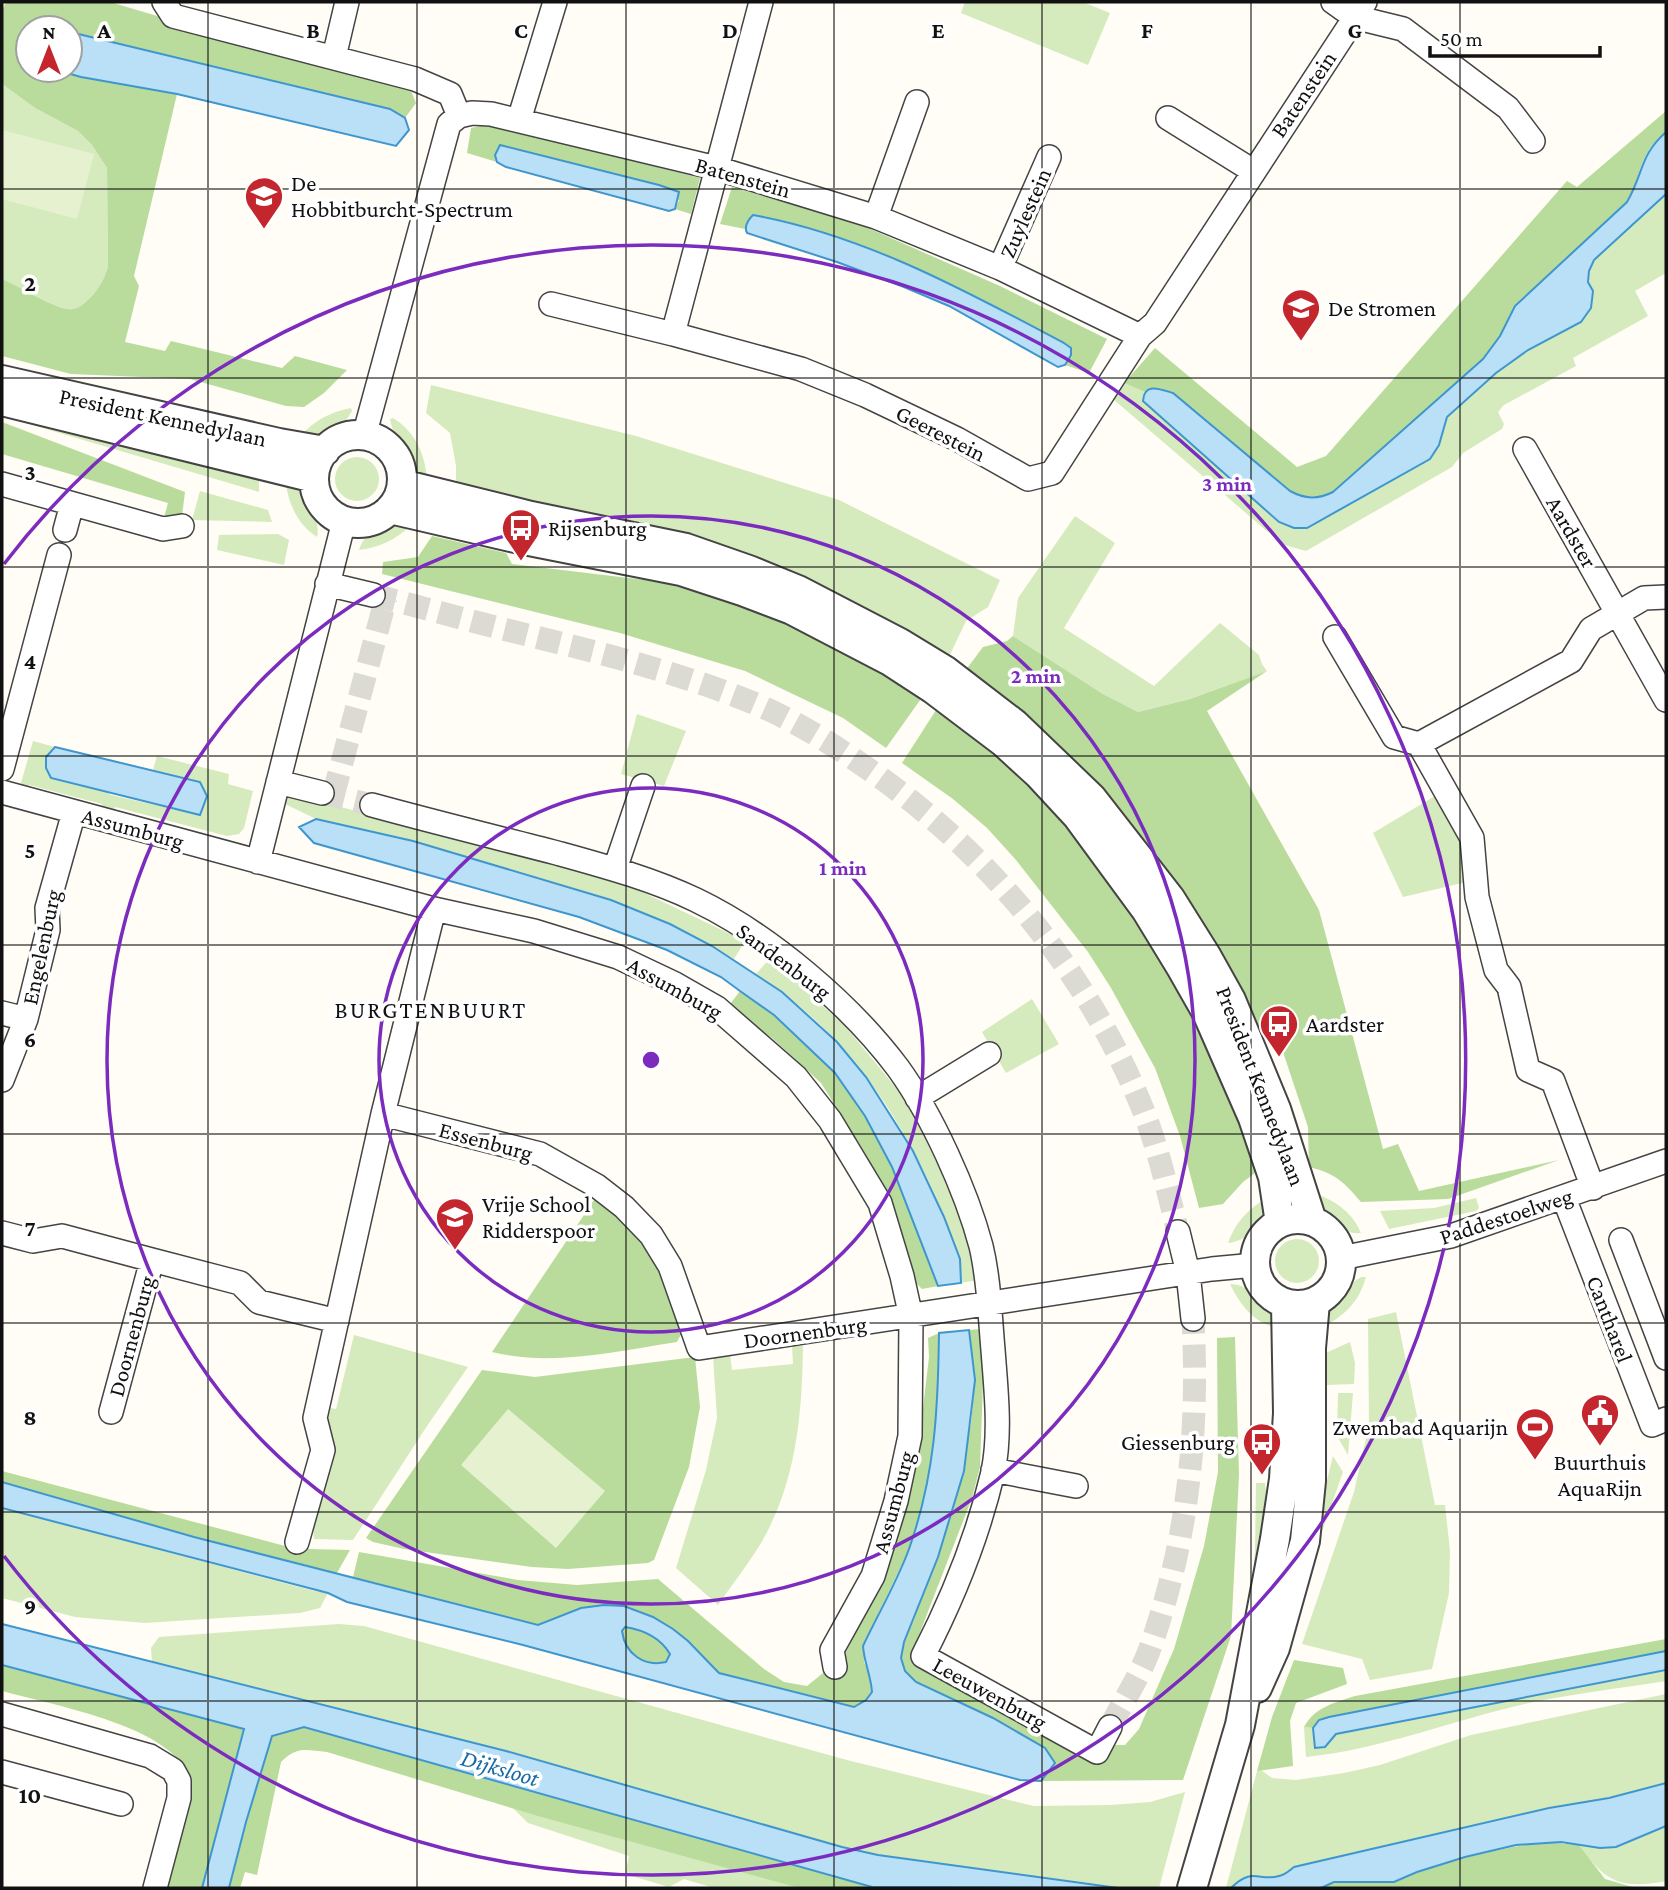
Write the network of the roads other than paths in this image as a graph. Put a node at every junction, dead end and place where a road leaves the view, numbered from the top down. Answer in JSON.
{"nodes":[{"id":1,"x":164,"y":2,"type":"edge"},
{"id":2,"x":347,"y":2,"type":"edge"},
{"id":3,"x":555,"y":2,"type":"edge"},
{"id":4,"x":761,"y":2,"type":"edge"},
{"id":5,"x":1333,"y":2,"type":"edge"},
{"id":6,"x":1359,"y":9,"type":"edge"},
{"id":7,"x":334,"y":57,"type":"junction"},
{"id":8,"x":917,"y":102,"type":"dead end"},
{"id":9,"x":459,"y":116,"type":"junction"},
{"id":10,"x":1168,"y":118,"type":"dead end"},
{"id":11,"x":519,"y":120,"type":"junction"},
{"id":12,"x":1533,"y":141,"type":"dead end"},
{"id":13,"x":1049,"y":157,"type":"dead end"},
{"id":14,"x":716,"y":168,"type":"junction"},
{"id":15,"x":1252,"y":171,"type":"junction"},
{"id":16,"x":876,"y":217,"type":"junction"},
{"id":17,"x":1000,"y":268,"type":"junction"},
{"id":18,"x":551,"y":304,"type":"dead end"},
{"id":19,"x":673,"y":334,"type":"junction"},
{"id":20,"x":1140,"y":336,"type":"junction"},
{"id":21,"x":2,"y":380,"type":"edge"},
{"id":22,"x":2,"y":401,"type":"edge"},
{"id":23,"x":364,"y":436,"type":"junction"},
{"id":24,"x":1525,"y":449,"type":"dead end"},
{"id":25,"x":325,"y":450,"type":"junction"},
{"id":26,"x":314,"y":478,"type":"junction"},
{"id":27,"x":2,"y":484,"type":"edge"},
{"id":28,"x":402,"y":484,"type":"junction"},
{"id":29,"x":72,"y":504,"type":"junction"},
{"id":30,"x":390,"y":509,"type":"junction"},
{"id":31,"x":344,"y":521,"type":"junction"},
{"id":32,"x":182,"y":527,"type":"dead end"},
{"id":33,"x":65,"y":530,"type":"dead end"},
{"id":34,"x":59,"y":555,"type":"dead end"},
{"id":35,"x":327,"y":584,"type":"junction"},
{"id":36,"x":373,"y":595,"type":"tunnel mouth"},
{"id":37,"x":1666,"y":597,"type":"edge"},
{"id":38,"x":1618,"y":614,"type":"junction"},
{"id":39,"x":1335,"y":637,"type":"dead end"},
{"id":40,"x":1666,"y":699,"type":"edge"},
{"id":41,"x":1419,"y":744,"type":"junction"},
{"id":42,"x":2,"y":769,"type":"edge"},
{"id":43,"x":278,"y":782,"type":"junction"},
{"id":44,"x":643,"y":786,"type":"dead end"},
{"id":45,"x":2,"y":792,"type":"edge"},
{"id":46,"x":322,"y":793,"type":"tunnel mouth"},
{"id":47,"x":372,"y":805,"type":"tunnel mouth"},
{"id":48,"x":74,"y":812,"type":"junction"},
{"id":49,"x":258,"y":862,"type":"junction"},
{"id":50,"x":615,"y":869,"type":"junction"},
{"id":51,"x":434,"y":909,"type":"junction"},
{"id":52,"x":2,"y":1013,"type":"edge"},
{"id":53,"x":26,"y":1019,"type":"junction"},
{"id":54,"x":989,"y":1054,"type":"dead end"},
{"id":55,"x":2,"y":1080,"type":"edge"},
{"id":56,"x":917,"y":1098,"type":"junction"},
{"id":57,"x":383,"y":1114,"type":"junction"},
{"id":58,"x":1666,"y":1161,"type":"edge"},
{"id":59,"x":1593,"y":1188,"type":"junction"},
{"id":60,"x":1564,"y":1198,"type":"junction"},
{"id":61,"x":1312,"y":1221,"type":"junction"},
{"id":62,"x":1279,"y":1223,"type":"junction"},
{"id":63,"x":1178,"y":1232,"type":"tunnel mouth"},
{"id":64,"x":2,"y":1233,"type":"edge"},
{"id":65,"x":1621,"y":1240,"type":"dead end"},
{"id":66,"x":1341,"y":1258,"type":"junction"},
{"id":67,"x":152,"y":1260,"type":"junction"},
{"id":68,"x":1255,"y":1265,"type":"junction"},
{"id":69,"x":1188,"y":1273,"type":"junction"},
{"id":70,"x":1315,"y":1302,"type":"junction"},
{"id":71,"x":989,"y":1304,"type":"junction"},
{"id":72,"x":1286,"y":1304,"type":"junction"},
{"id":73,"x":911,"y":1317,"type":"junction"},
{"id":74,"x":1193,"y":1319,"type":"tunnel mouth"},
{"id":75,"x":337,"y":1321,"type":"junction"},
{"id":76,"x":699,"y":1348,"type":"joint"},
{"id":77,"x":1666,"y":1358,"type":"edge"},
{"id":78,"x":111,"y":1412,"type":"dead end"},
{"id":79,"x":1666,"y":1419,"type":"edge"},
{"id":80,"x":993,"y":1470,"type":"junction"},
{"id":81,"x":1076,"y":1486,"type":"dead end"},
{"id":82,"x":297,"y":1542,"type":"dead end"},
{"id":83,"x":835,"y":1667,"type":"dead end"},
{"id":84,"x":2,"y":1714,"type":"edge"},
{"id":85,"x":1240,"y":1725,"type":"junction"},
{"id":86,"x":1110,"y":1727,"type":"tunnel mouth"},
{"id":87,"x":2,"y":1772,"type":"edge"},
{"id":88,"x":121,"y":1804,"type":"dead end"},
{"id":89,"x":155,"y":1888,"type":"edge"},
{"id":90,"x":1192,"y":1888,"type":"edge"}],
"edges":[{"from":1,"to":7,"type":"street"},
{"from":2,"to":7,"type":"street"},
{"from":3,"to":11,"type":"street"},
{"from":4,"to":14,"type":"street"},
{"from":5,"to":6,"type":"street"},
{"from":6,"to":12,"type":"street"},
{"from":6,"to":15,"type":"street","name":"Batenstein"},
{"from":7,"to":9,"type":"street"},
{"from":8,"to":16,"type":"street"},
{"from":9,"to":11,"type":"street","name":"Batenstein"},
{"from":9,"to":23,"type":"street"},
{"from":10,"to":15,"type":"street"},
{"from":11,"to":14,"type":"street","name":"Batenstein"},
{"from":13,"to":17,"type":"street","name":"Zuylestein"},
{"from":14,"to":16,"type":"street","name":"Batenstein"},
{"from":14,"to":19,"type":"street"},
{"from":15,"to":20,"type":"street","name":"Batenstein"},
{"from":16,"to":17,"type":"street","name":"Batenstein"},
{"from":17,"to":20,"type":"street","name":"Batenstein"},
{"from":18,"to":19,"type":"street","name":"Geerestein"},
{"from":19,"to":20,"type":"street","name":"Geerestein"},
{"from":21,"to":25,"type":"street","name":"President Kennedylaan"},
{"from":22,"to":26,"type":"street","name":"President Kennedylaan"},
{"from":23,"to":25,"type":"street"},
{"from":23,"to":28,"type":"street"},
{"from":24,"to":38,"type":"street","name":"Aardster"},
{"from":25,"to":26,"type":"street"},
{"from":26,"to":31,"type":"street"},
{"from":27,"to":29,"type":"street"},
{"from":28,"to":30,"type":"street"},
{"from":28,"to":61,"type":"street","name":"President Kennedylaan"},
{"from":29,"to":32,"type":"street"},
{"from":29,"to":33,"type":"street"},
{"from":30,"to":31,"type":"street"},
{"from":30,"to":62,"type":"street","name":"President Kennedylaan"},
{"from":31,"to":35,"type":"street"},
{"from":34,"to":42,"type":"street"},
{"from":35,"to":36,"type":"street"},
{"from":35,"to":43,"type":"street"},
{"from":37,"to":38,"type":"street"},
{"from":38,"to":40,"type":"street","name":"Aardster"},
{"from":38,"to":41,"type":"street"},
{"from":39,"to":41,"type":"street"},
{"from":41,"to":59,"type":"street"},
{"from":43,"to":46,"type":"street"},
{"from":43,"to":49,"type":"street"},
{"from":44,"to":50,"type":"street"},
{"from":45,"to":48,"type":"street","name":"Assumburg"},
{"from":47,"to":50,"type":"street","name":"Sandenburg"},
{"from":48,"to":49,"type":"street","name":"Assumburg"},
{"from":48,"to":53,"type":"street","name":"Engelenburg"},
{"from":49,"to":51,"type":"street","name":"Assumburg"},
{"from":50,"to":56,"type":"street","name":"Sandenburg"},
{"from":51,"to":57,"type":"street"},
{"from":51,"to":73,"type":"street","name":"Assumburg"},
{"from":52,"to":53,"type":"street"},
{"from":53,"to":55,"type":"street","name":"Engelenburg"},
{"from":54,"to":56,"type":"street"},
{"from":56,"to":71,"type":"street","name":"Sandenburg"},
{"from":57,"to":75,"type":"street"},
{"from":57,"to":76,"type":"street","name":"Essenburg"},
{"from":58,"to":59,"type":"street","name":"Paddestoelweg"},
{"from":59,"to":60,"type":"street","name":"Paddestoelweg"},
{"from":60,"to":66,"type":"street","name":"Paddestoelweg"},
{"from":60,"to":79,"type":"street","name":"Cantharel"},
{"from":61,"to":62,"type":"street"},
{"from":61,"to":66,"type":"street"},
{"from":62,"to":68,"type":"street"},
{"from":63,"to":69,"type":"street"},
{"from":64,"to":67,"type":"street","name":"Doornenburg"},
{"from":65,"to":77,"type":"street","name":"Cantharel"},
{"from":66,"to":70,"type":"street"},
{"from":67,"to":75,"type":"street","name":"Doornenburg"},
{"from":67,"to":78,"type":"street","name":"Doornenburg"},
{"from":68,"to":69,"type":"street"},
{"from":68,"to":72,"type":"street"},
{"from":69,"to":71,"type":"street"},
{"from":69,"to":74,"type":"street"},
{"from":70,"to":72,"type":"street"},
{"from":70,"to":85,"type":"street"},
{"from":71,"to":73,"type":"street"},
{"from":71,"to":80,"type":"street","name":"Leeuwenburg"},
{"from":72,"to":85,"type":"street"},
{"from":73,"to":76,"type":"street","name":"Doornenburg"},
{"from":73,"to":83,"type":"street","name":"Assumburg"},
{"from":75,"to":82,"type":"street"},
{"from":80,"to":81,"type":"street"},
{"from":80,"to":86,"type":"street","name":"Leeuwenburg"},
{"from":84,"to":89,"type":"street"},
{"from":85,"to":90,"type":"street"},
{"from":87,"to":88,"type":"street"}]}
